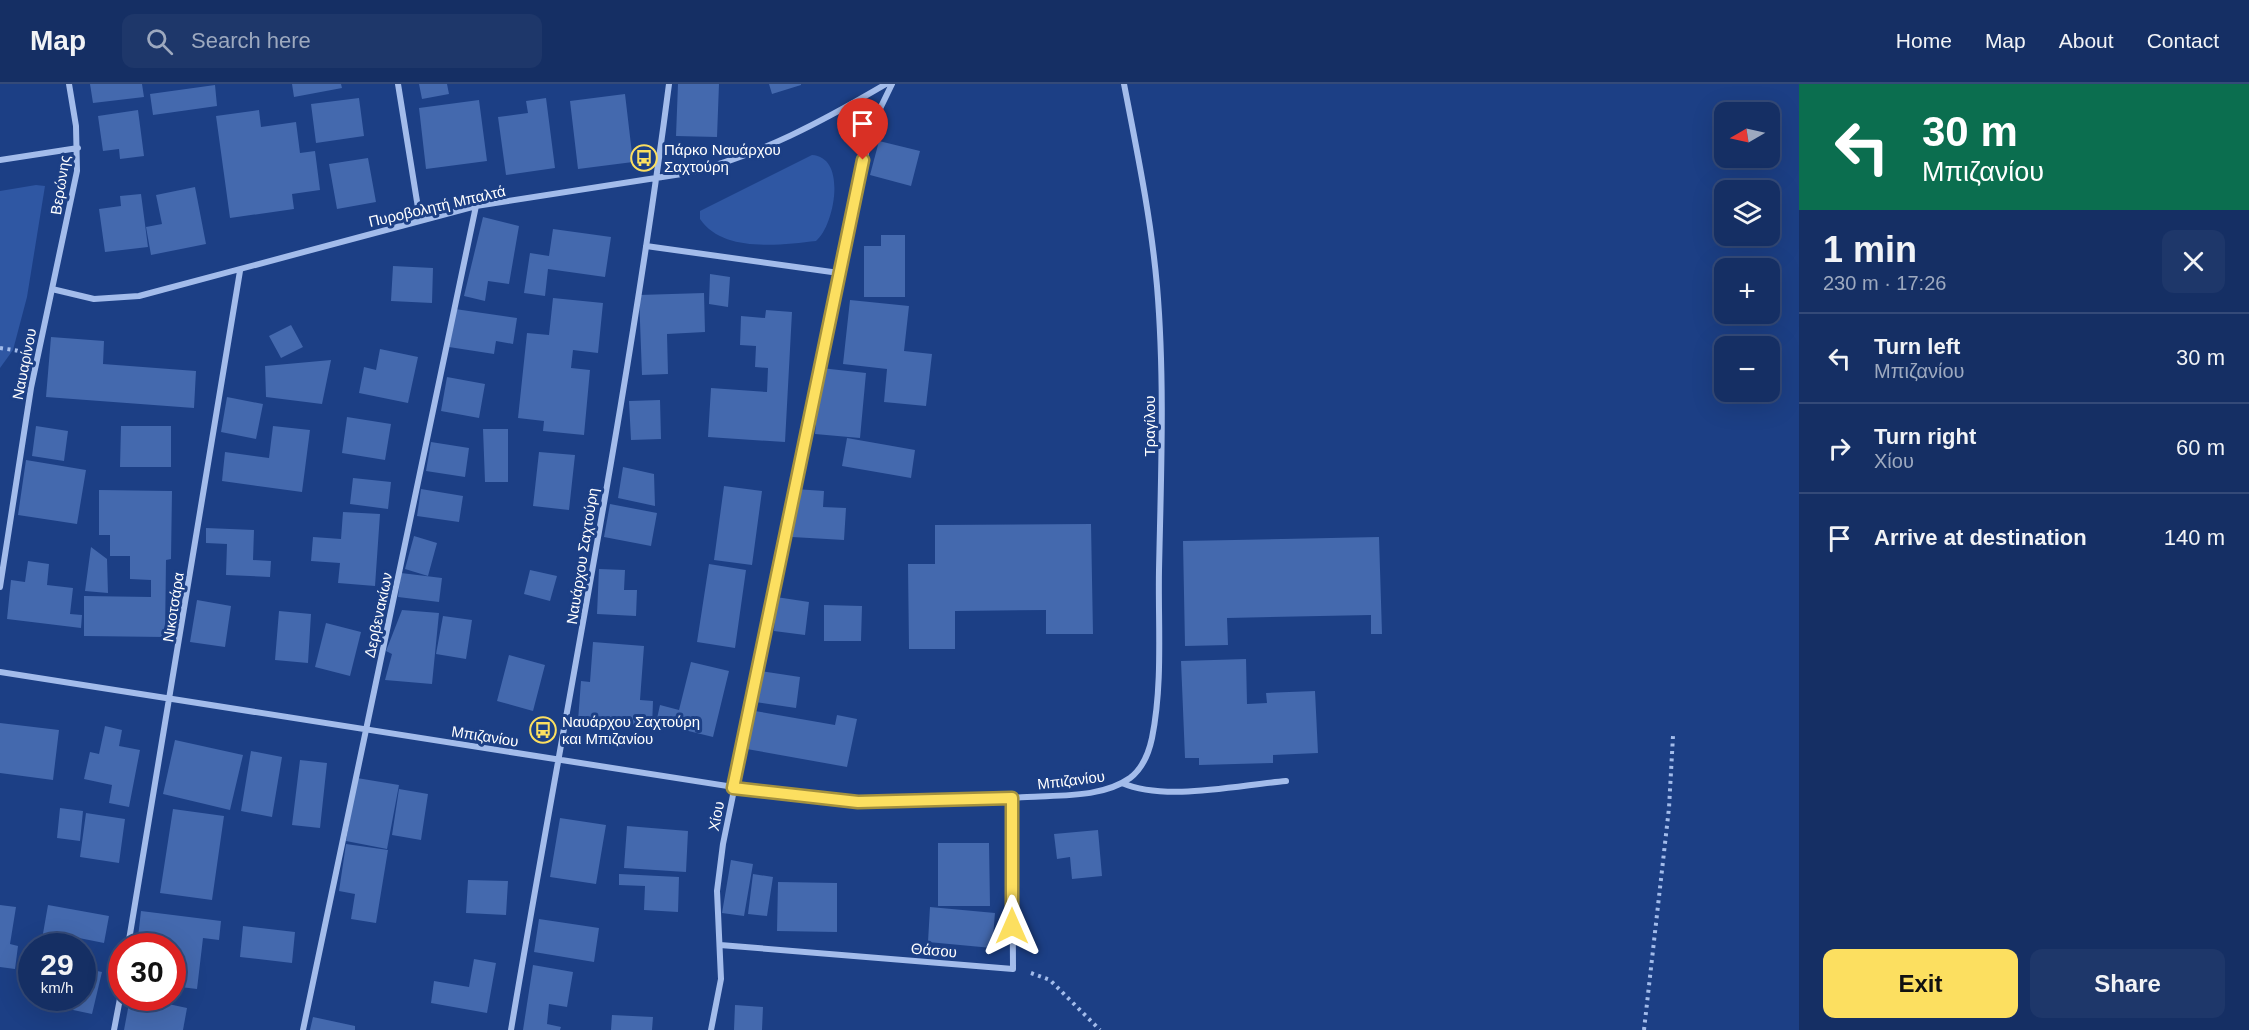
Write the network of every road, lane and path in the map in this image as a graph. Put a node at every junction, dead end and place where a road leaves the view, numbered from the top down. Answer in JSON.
{"nodes":[{"id":1,"x":69,"y":84,"type":"edge"},
{"id":2,"x":398,"y":84,"type":"edge"},
{"id":3,"x":669,"y":84,"type":"edge"},
{"id":4,"x":886,"y":84,"type":"edge"},
{"id":5,"x":892,"y":84,"type":"edge"},
{"id":6,"x":1124,"y":84,"type":"edge"},
{"id":7,"x":78,"y":148,"type":"junction"},
{"id":8,"x":0,"y":160,"type":"edge"},
{"id":9,"x":657,"y":179,"type":"junction"},
{"id":10,"x":476,"y":206,"type":"junction"},
{"id":11,"x":420,"y":220,"type":"junction"},
{"id":12,"x":646,"y":246,"type":"junction"},
{"id":13,"x":240,"y":271,"type":"junction"},
{"id":14,"x":839,"y":273,"type":"junction"},
{"id":15,"x":52,"y":289,"type":"junction"},
{"id":16,"x":0,"y":586,"type":"edge"},
{"id":17,"x":0,"y":672,"type":"edge"},
{"id":18,"x":170,"y":699,"type":"junction"},
{"id":19,"x":366,"y":730,"type":"junction"},
{"id":20,"x":1673,"y":736,"type":"dead end"},
{"id":21,"x":560,"y":760,"type":"junction"},
{"id":22,"x":1140,"y":768,"type":"joint"},
{"id":23,"x":1286,"y":781,"type":"dead end"},
{"id":24,"x":1122,"y":783,"type":"junction"},
{"id":25,"x":733,"y":788,"type":"junction"},
{"id":26,"x":1012,"y":798,"type":"junction"},
{"id":27,"x":130,"y":933,"type":"edge"},
{"id":28,"x":720,"y":945,"type":"junction"},
{"id":29,"x":1013,"y":969,"type":"junction"},
{"id":30,"x":118,"y":1011,"type":"edge"},
{"id":31,"x":114,"y":1030,"type":"edge"},
{"id":32,"x":303,"y":1030,"type":"edge"},
{"id":33,"x":510,"y":1030,"type":"edge"},
{"id":34,"x":711,"y":1030,"type":"edge"},
{"id":35,"x":1100,"y":1030,"type":"edge"},
{"id":36,"x":1644,"y":1030,"type":"edge"}],
"edges":[{"from":1,"to":7,"type":"street","name":"Βερώνης"},
{"from":2,"to":11,"type":"street"},
{"from":3,"to":9,"type":"street","name":"Ναυάρχου Σαχτούρη"},
{"from":4,"to":9,"type":"street","name":"Πυροβολητή Μπαλτά"},
{"from":5,"to":14,"type":"street","name":"Χίου"},
{"from":6,"to":22,"type":"street","name":"Τραγίλου"},
{"from":7,"to":8,"type":"street"},
{"from":7,"to":15,"type":"street","name":"Βερώνης"},
{"from":9,"to":10,"type":"street","name":"Πυροβολητή Μπαλτά"},
{"from":9,"to":12,"type":"street","name":"Ναυάρχου Σαχτούρη"},
{"from":10,"to":11,"type":"street","name":"Πυροβολητή Μπαλτά"},
{"from":10,"to":19,"type":"street","name":"Δερβενακίων"},
{"from":11,"to":13,"type":"street","name":"Πυροβολητή Μπαλτά"},
{"from":12,"to":14,"type":"street"},
{"from":12,"to":21,"type":"street","name":"Ναυάρχου Σαχτούρη"},
{"from":13,"to":15,"type":"street","name":"Πυροβολητή Μπαλτά"},
{"from":13,"to":18,"type":"street","name":"Νικοτσάρα"},
{"from":14,"to":25,"type":"street","name":"Χίου"},
{"from":15,"to":16,"type":"street","name":"Ναυαρίνου"},
{"from":17,"to":18,"type":"street","name":"Μπιζανίου"},
{"from":18,"to":19,"type":"street","name":"Μπιζανίου"},
{"from":18,"to":27,"type":"street","name":"Νικοτσάρα"},
{"from":19,"to":21,"type":"street","name":"Μπιζανίου"},
{"from":19,"to":32,"type":"street","name":"Δερβενακίων"},
{"from":20,"to":36,"type":"path"},
{"from":21,"to":25,"type":"street","name":"Μπιζανίου"},
{"from":21,"to":33,"type":"street","name":"Ναυάρχου Σαχτούρη"},
{"from":22,"to":24,"type":"street","name":"Μπιζανίου"},
{"from":23,"to":24,"type":"street"},
{"from":24,"to":26,"type":"street","name":"Μπιζανίου"},
{"from":25,"to":26,"type":"street","name":"Μπιζανίου"},
{"from":25,"to":28,"type":"street","name":"Χίου"},
{"from":26,"to":29,"type":"street"},
{"from":28,"to":29,"type":"street","name":"Θάσου"},
{"from":28,"to":34,"type":"street","name":"Χίου"},
{"from":29,"to":35,"type":"path"},
{"from":30,"to":31,"type":"street"}]}
